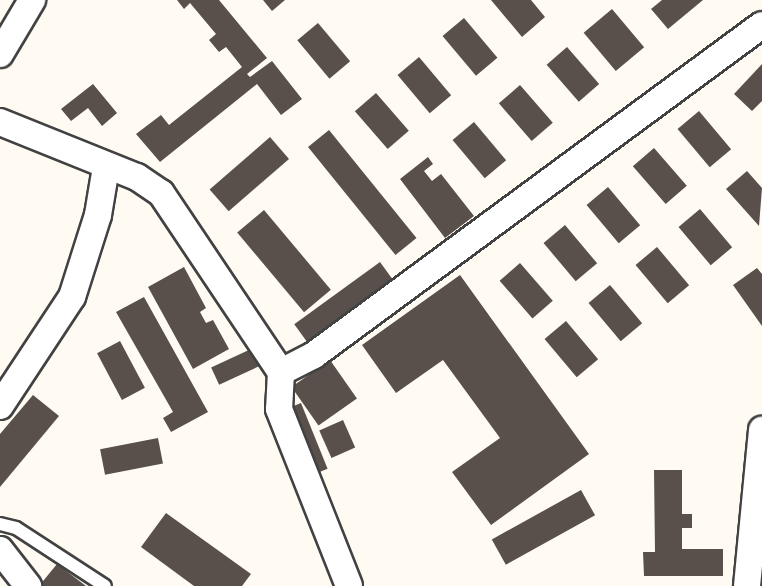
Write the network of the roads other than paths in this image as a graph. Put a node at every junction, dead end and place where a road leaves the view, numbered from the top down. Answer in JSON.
{"nodes":[{"id":1,"x":32,"y":0,"type":"edge"},
{"id":2,"x":762,"y":25,"type":"edge"},
{"id":3,"x":0,"y":54,"type":"edge"},
{"id":4,"x":0,"y":122,"type":"edge"},
{"id":5,"x":106,"y":167,"type":"junction"},
{"id":6,"x":281,"y":372,"type":"junction"},
{"id":7,"x":0,"y":406,"type":"edge"},
{"id":8,"x":762,"y":429,"type":"edge"},
{"id":9,"x":0,"y":524,"type":"edge"},
{"id":10,"x":0,"y":550,"type":"edge"},
{"id":11,"x":28,"y":586,"type":"edge"},
{"id":12,"x":105,"y":586,"type":"edge"},
{"id":13,"x":349,"y":586,"type":"edge"},
{"id":14,"x":747,"y":586,"type":"edge"}],
"edges":[{"from":1,"to":3,"type":"street"},
{"from":2,"to":6,"type":"street"},
{"from":4,"to":5,"type":"street"},
{"from":5,"to":6,"type":"street"},
{"from":5,"to":7,"type":"street"},
{"from":6,"to":13,"type":"street"},
{"from":8,"to":14,"type":"street"},
{"from":9,"to":12,"type":"lane"},
{"from":10,"to":11,"type":"street"}]}
